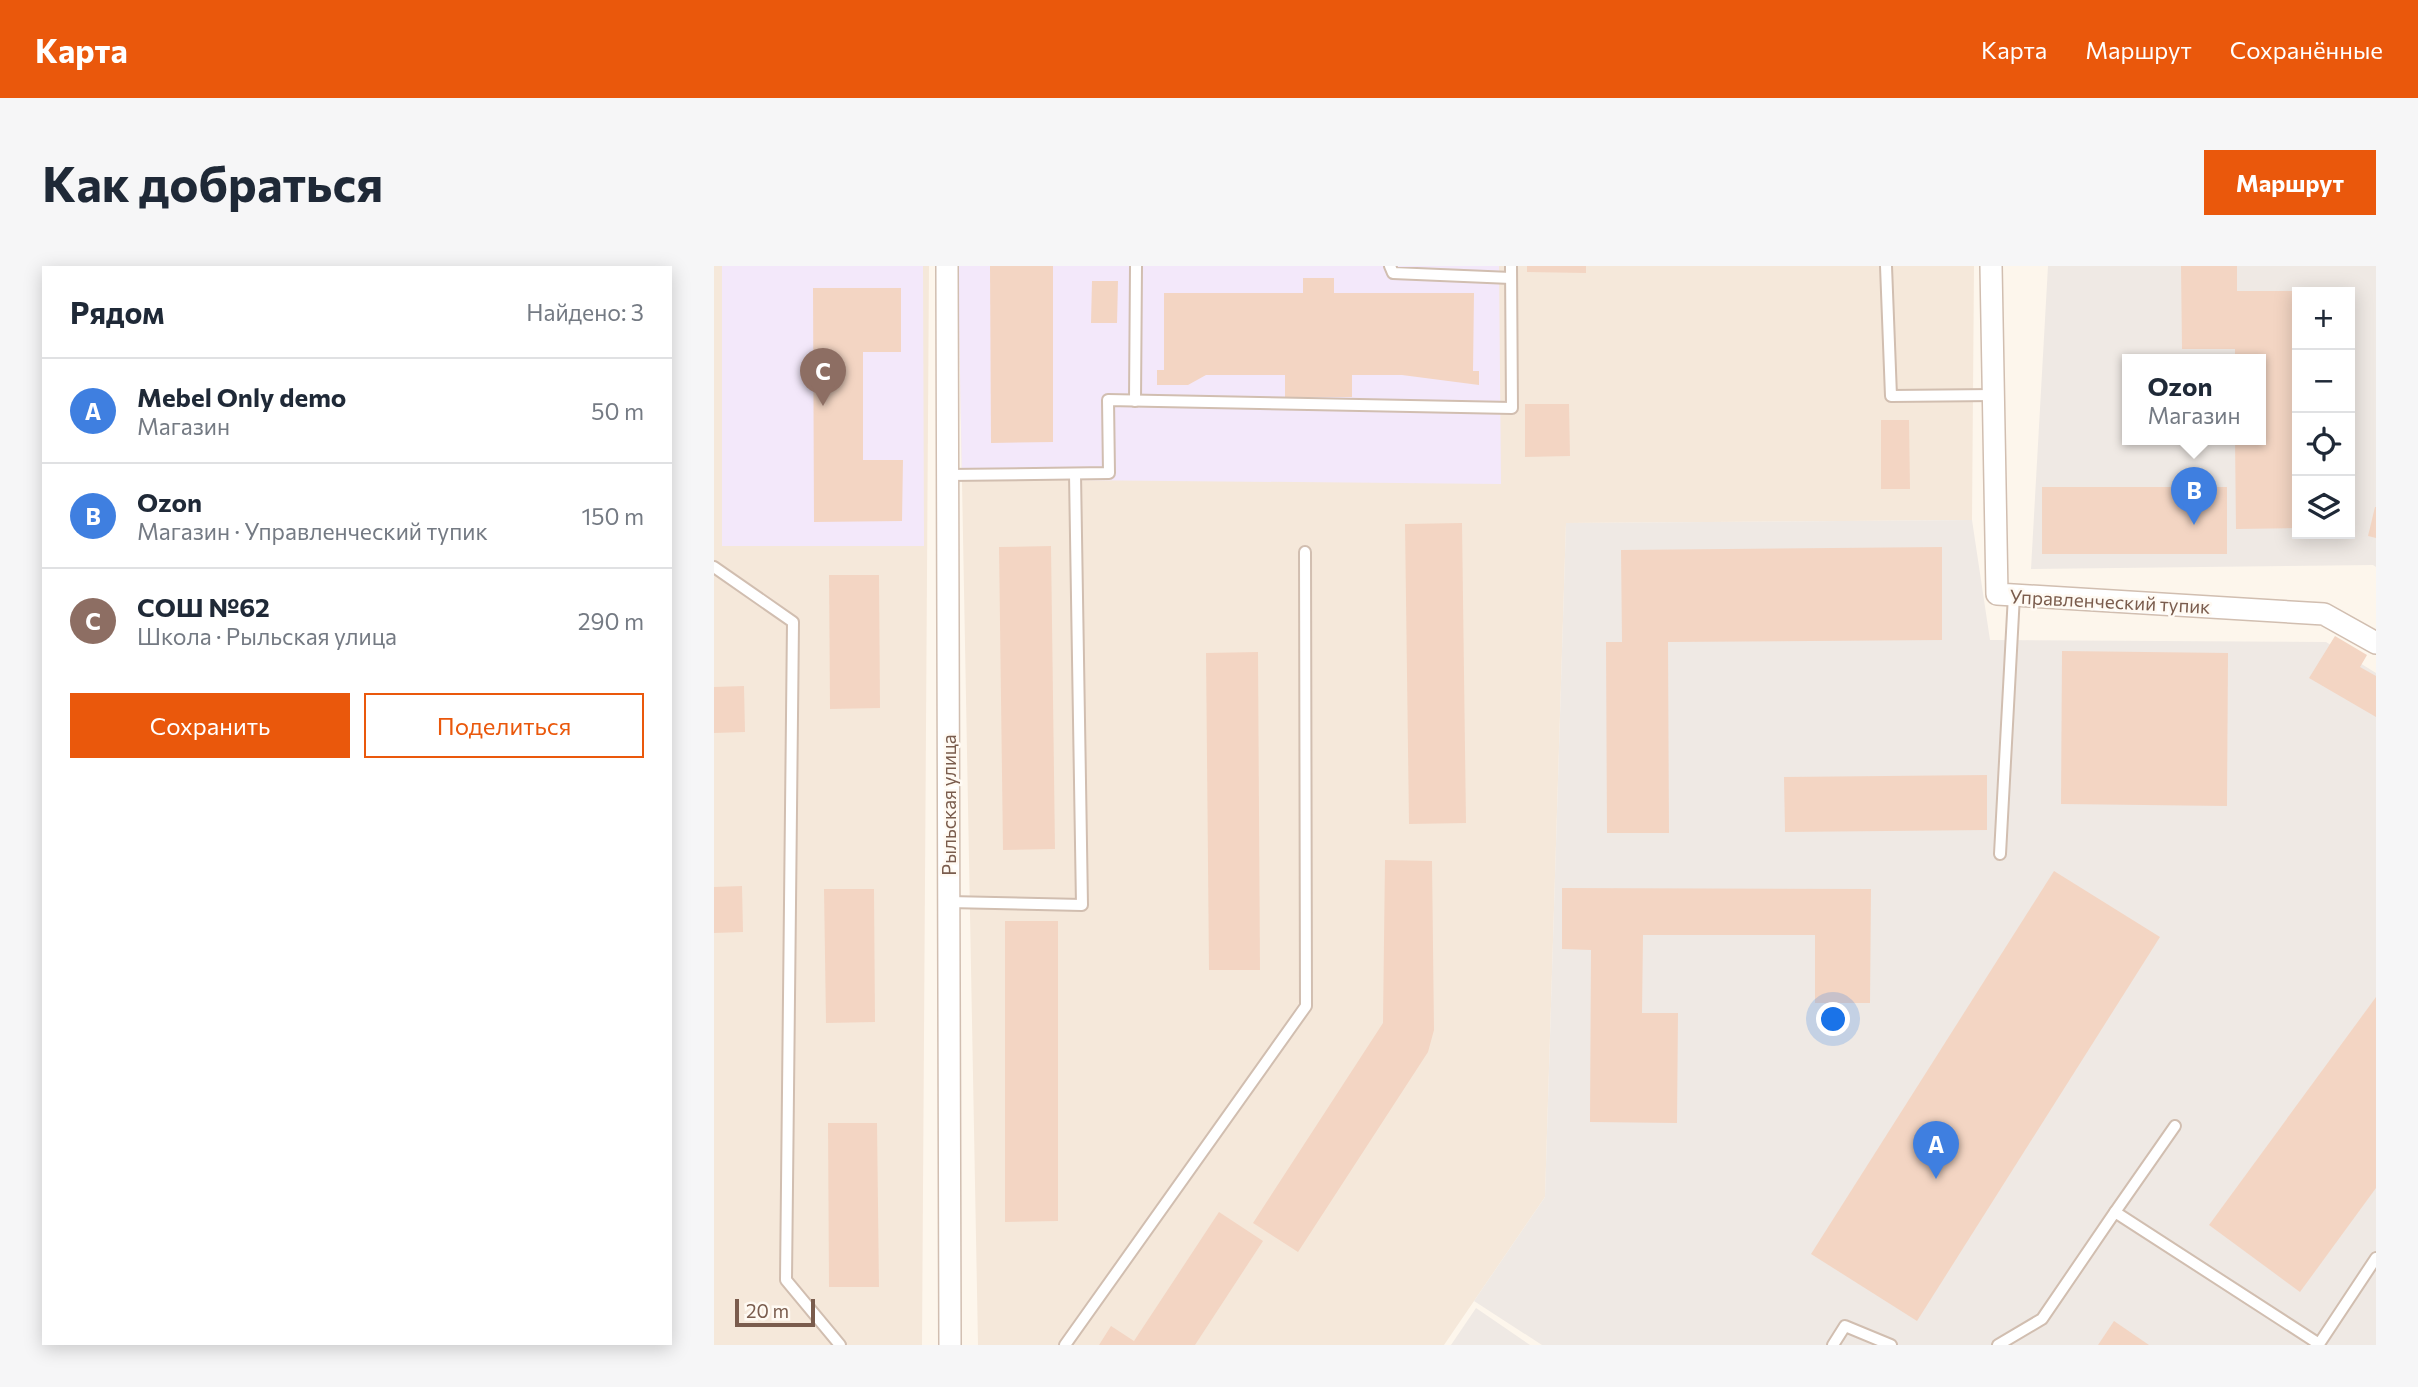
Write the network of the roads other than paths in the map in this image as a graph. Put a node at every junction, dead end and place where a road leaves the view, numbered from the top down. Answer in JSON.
{"nodes":[{"id":1,"x":947,"y":266,"type":"edge"},
{"id":2,"x":1136,"y":266,"type":"edge"},
{"id":3,"x":1390,"y":266,"type":"edge"},
{"id":4,"x":1886,"y":266,"type":"edge"},
{"id":5,"x":1992,"y":266,"type":"edge"},
{"id":6,"x":1511,"y":272,"type":"edge"},
{"id":7,"x":1994,"y":395,"type":"junction"},
{"id":8,"x":1135,"y":401,"type":"junction"},
{"id":9,"x":1074,"y":474,"type":"junction"},
{"id":10,"x":948,"y":475,"type":"junction"},
{"id":11,"x":1305,"y":552,"type":"dead end"},
{"id":12,"x":714,"y":567,"type":"edge"},
{"id":13,"x":2014,"y":595,"type":"junction"},
{"id":14,"x":2376,"y":643,"type":"edge"},
{"id":15,"x":2000,"y":854,"type":"dead end"},
{"id":16,"x":949,"y":902,"type":"junction"},
{"id":17,"x":2175,"y":1126,"type":"dead end"},
{"id":18,"x":2115,"y":1212,"type":"junction"},
{"id":19,"x":2376,"y":1258,"type":"edge"},
{"id":20,"x":840,"y":1345,"type":"edge"},
{"id":21,"x":950,"y":1345,"type":"edge"},
{"id":22,"x":1065,"y":1345,"type":"edge"},
{"id":23,"x":1833,"y":1345,"type":"edge"},
{"id":24,"x":1891,"y":1345,"type":"edge"},
{"id":25,"x":1998,"y":1345,"type":"edge"}],
"edges":[{"from":1,"to":10,"type":"street","name":"Рыльская улица"},
{"from":2,"to":8,"type":"lane"},
{"from":3,"to":6,"type":"lane"},
{"from":4,"to":7,"type":"lane"},
{"from":5,"to":7,"type":"street","name":"Управленческий тупик"},
{"from":6,"to":8,"type":"lane"},
{"from":7,"to":13,"type":"street","name":"Управленческий тупик"},
{"from":8,"to":9,"type":"lane"},
{"from":9,"to":10,"type":"lane"},
{"from":9,"to":16,"type":"lane"},
{"from":10,"to":16,"type":"street","name":"Рыльская улица"},
{"from":11,"to":22,"type":"lane"},
{"from":12,"to":20,"type":"lane"},
{"from":13,"to":14,"type":"street","name":"Управленческий тупик"},
{"from":13,"to":15,"type":"lane"},
{"from":16,"to":21,"type":"street","name":"Рыльская улица"},
{"from":17,"to":18,"type":"lane"},
{"from":18,"to":19,"type":"lane"},
{"from":18,"to":25,"type":"lane"},
{"from":23,"to":24,"type":"lane"}]}
